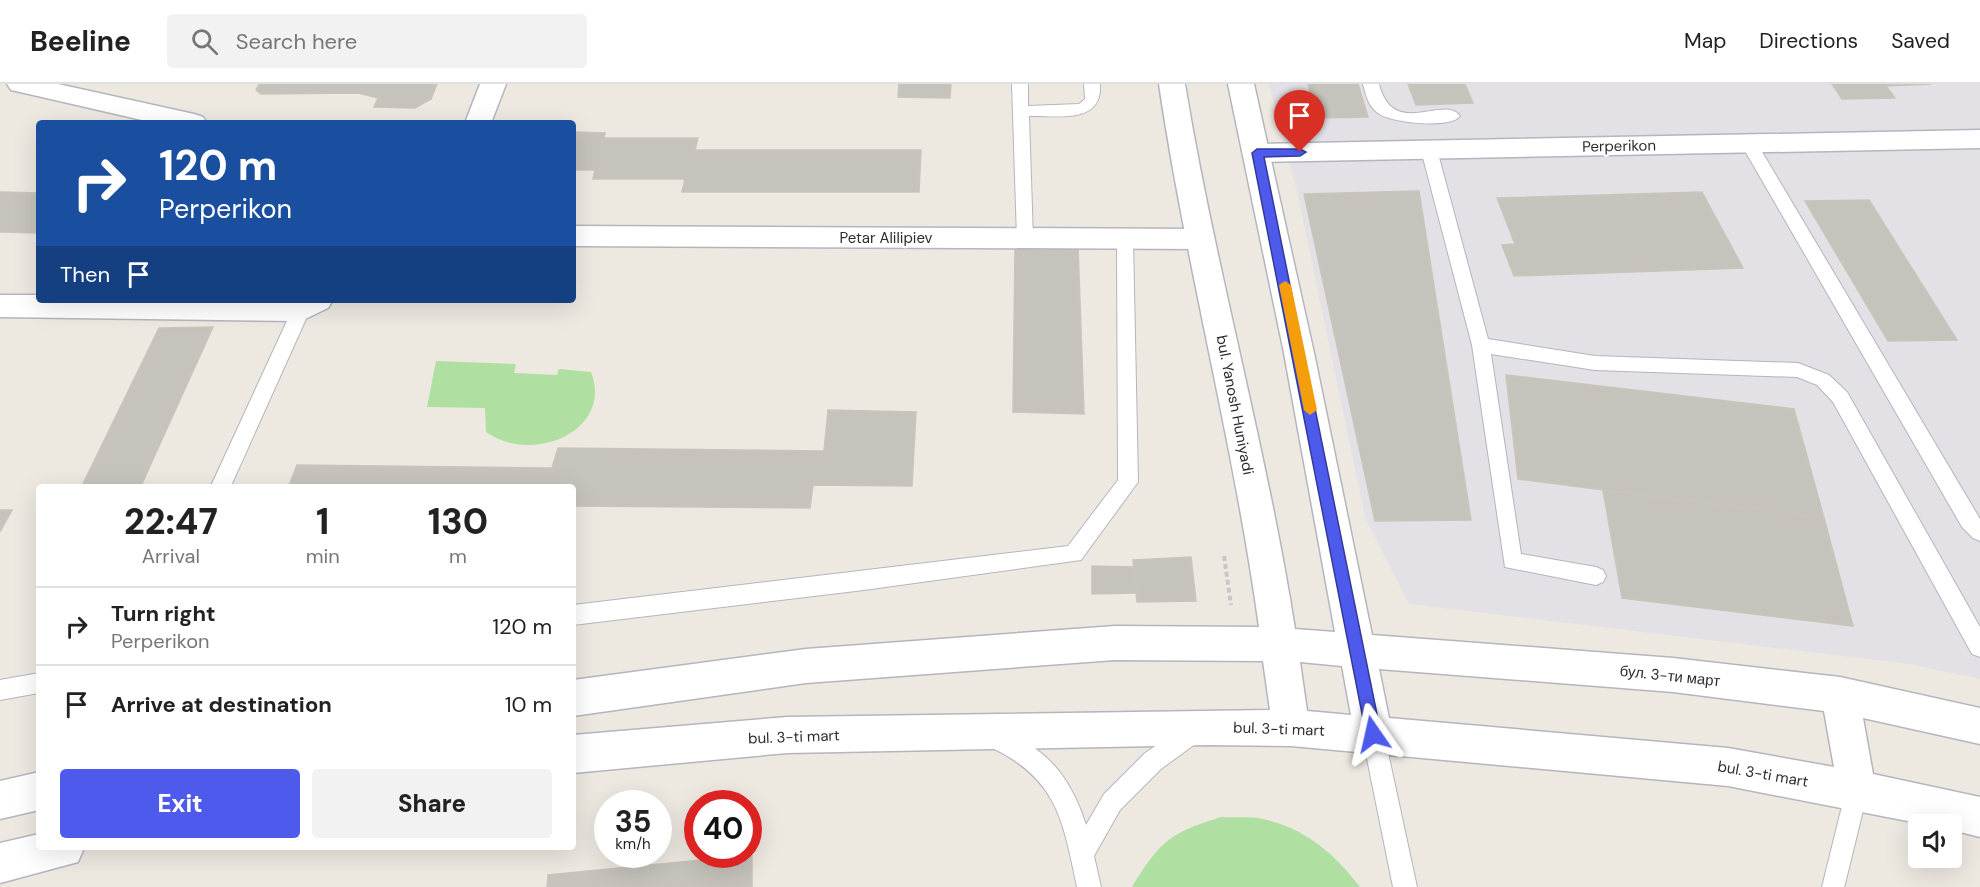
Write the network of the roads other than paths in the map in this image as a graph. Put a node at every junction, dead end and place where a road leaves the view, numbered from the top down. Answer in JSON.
{"nodes":[{"id":1,"x":20,"y":84,"type":"edge"},
{"id":2,"x":493,"y":84,"type":"edge"},
{"id":3,"x":1020,"y":84,"type":"edge"},
{"id":4,"x":1092,"y":84,"type":"edge"},
{"id":5,"x":1172,"y":84,"type":"edge"},
{"id":6,"x":1241,"y":84,"type":"edge"},
{"id":7,"x":1371,"y":84,"type":"edge"},
{"id":8,"x":1021,"y":111,"type":"junction"},
{"id":9,"x":1452,"y":116,"type":"dead end"},
{"id":10,"x":181,"y":120,"type":"edge"},
{"id":11,"x":479,"y":120,"type":"edge"},
{"id":12,"x":1980,"y":139,"type":"edge"},
{"id":13,"x":1749,"y":144,"type":"junction"},
{"id":14,"x":1429,"y":150,"type":"junction"},
{"id":15,"x":1257,"y":153,"type":"junction"},
{"id":16,"x":576,"y":236,"type":"edge"},
{"id":17,"x":1025,"y":239,"type":"junction"},
{"id":18,"x":1125,"y":239,"type":"junction"},
{"id":19,"x":1199,"y":239,"type":"junction"},
{"id":20,"x":310,"y":305,"type":"edge"},
{"id":21,"x":0,"y":306,"type":"edge"},
{"id":22,"x":1481,"y":345,"type":"junction"},
{"id":23,"x":222,"y":484,"type":"edge"},
{"id":24,"x":1980,"y":532,"type":"edge"},
{"id":25,"x":1596,"y":576,"type":"dead end"},
{"id":26,"x":576,"y":615,"type":"edge"},
{"id":27,"x":1278,"y":644,"type":"junction"},
{"id":28,"x":1980,"y":647,"type":"edge"},
{"id":29,"x":1358,"y":650,"type":"junction"},
{"id":30,"x":36,"y":684,"type":"edge"},
{"id":31,"x":0,"y":690,"type":"edge"},
{"id":32,"x":1840,"y":695,"type":"junction"},
{"id":33,"x":576,"y":698,"type":"edge"},
{"id":34,"x":1980,"y":726,"type":"edge"},
{"id":35,"x":1199,"y":727,"type":"junction"},
{"id":36,"x":1291,"y":728,"type":"junction"},
{"id":37,"x":969,"y":733,"type":"junction"},
{"id":38,"x":1373,"y":734,"type":"junction"},
{"id":39,"x":576,"y":753,"type":"edge"},
{"id":40,"x":1857,"y":790,"type":"junction"},
{"id":41,"x":36,"y":792,"type":"edge"},
{"id":42,"x":0,"y":800,"type":"edge"},
{"id":43,"x":1980,"y":818,"type":"edge"},
{"id":44,"x":55,"y":850,"type":"edge"},
{"id":45,"x":1082,"y":854,"type":"junction"},
{"id":46,"x":0,"y":863,"type":"edge"},
{"id":47,"x":1831,"y":886,"type":"edge"},
{"id":48,"x":1089,"y":887,"type":"edge"},
{"id":49,"x":1405,"y":887,"type":"edge"}],
"edges":[{"from":1,"to":10,"type":"street"},
{"from":2,"to":11,"type":"street"},
{"from":3,"to":8,"type":"lane"},
{"from":4,"to":8,"type":"lane"},
{"from":5,"to":19,"type":"street","name":"bul. Yanosh Huniyadi"},
{"from":6,"to":15,"type":"street"},
{"from":7,"to":9,"type":"lane"},
{"from":8,"to":17,"type":"lane"},
{"from":12,"to":13,"type":"street","name":"Perperikon"},
{"from":13,"to":14,"type":"street","name":"Perperikon"},
{"from":13,"to":24,"type":"lane"},
{"from":14,"to":15,"type":"street","name":"Perperikon"},
{"from":14,"to":22,"type":"lane"},
{"from":15,"to":29,"type":"street"},
{"from":16,"to":17,"type":"street","name":"Petar Alilipiev"},
{"from":17,"to":18,"type":"street","name":"Petar Alilipiev"},
{"from":18,"to":19,"type":"street","name":"Petar Alilipiev"},
{"from":18,"to":26,"type":"lane"},
{"from":19,"to":27,"type":"street","name":"bul. Yanosh Huniyadi"},
{"from":20,"to":21,"type":"street"},
{"from":20,"to":23,"type":"lane"},
{"from":22,"to":25,"type":"lane"},
{"from":22,"to":28,"type":"lane"},
{"from":27,"to":29,"type":"street"},
{"from":27,"to":33,"type":"street"},
{"from":27,"to":36,"type":"street","name":"bul. Yanosh Huniyadi"},
{"from":29,"to":32,"type":"street","name":"бул. 3-ти март"},
{"from":29,"to":38,"type":"street"},
{"from":30,"to":31,"type":"lane"},
{"from":32,"to":34,"type":"street","name":"бул. 3-ти март"},
{"from":32,"to":40,"type":"street"},
{"from":35,"to":36,"type":"street","name":"bul. 3-ti mart"},
{"from":35,"to":37,"type":"street","name":"bul. 3-ti mart"},
{"from":35,"to":45,"type":"lane"},
{"from":36,"to":38,"type":"street","name":"bul. 3-ti mart"},
{"from":37,"to":39,"type":"street","name":"bul. 3-ti mart"},
{"from":37,"to":45,"type":"lane"},
{"from":38,"to":40,"type":"street","name":"bul. 3-ti mart"},
{"from":38,"to":49,"type":"lane"},
{"from":40,"to":43,"type":"street","name":"bul. 3-ti mart"},
{"from":40,"to":47,"type":"lane"},
{"from":41,"to":42,"type":"street"},
{"from":44,"to":46,"type":"street"},
{"from":45,"to":48,"type":"lane"}]}
